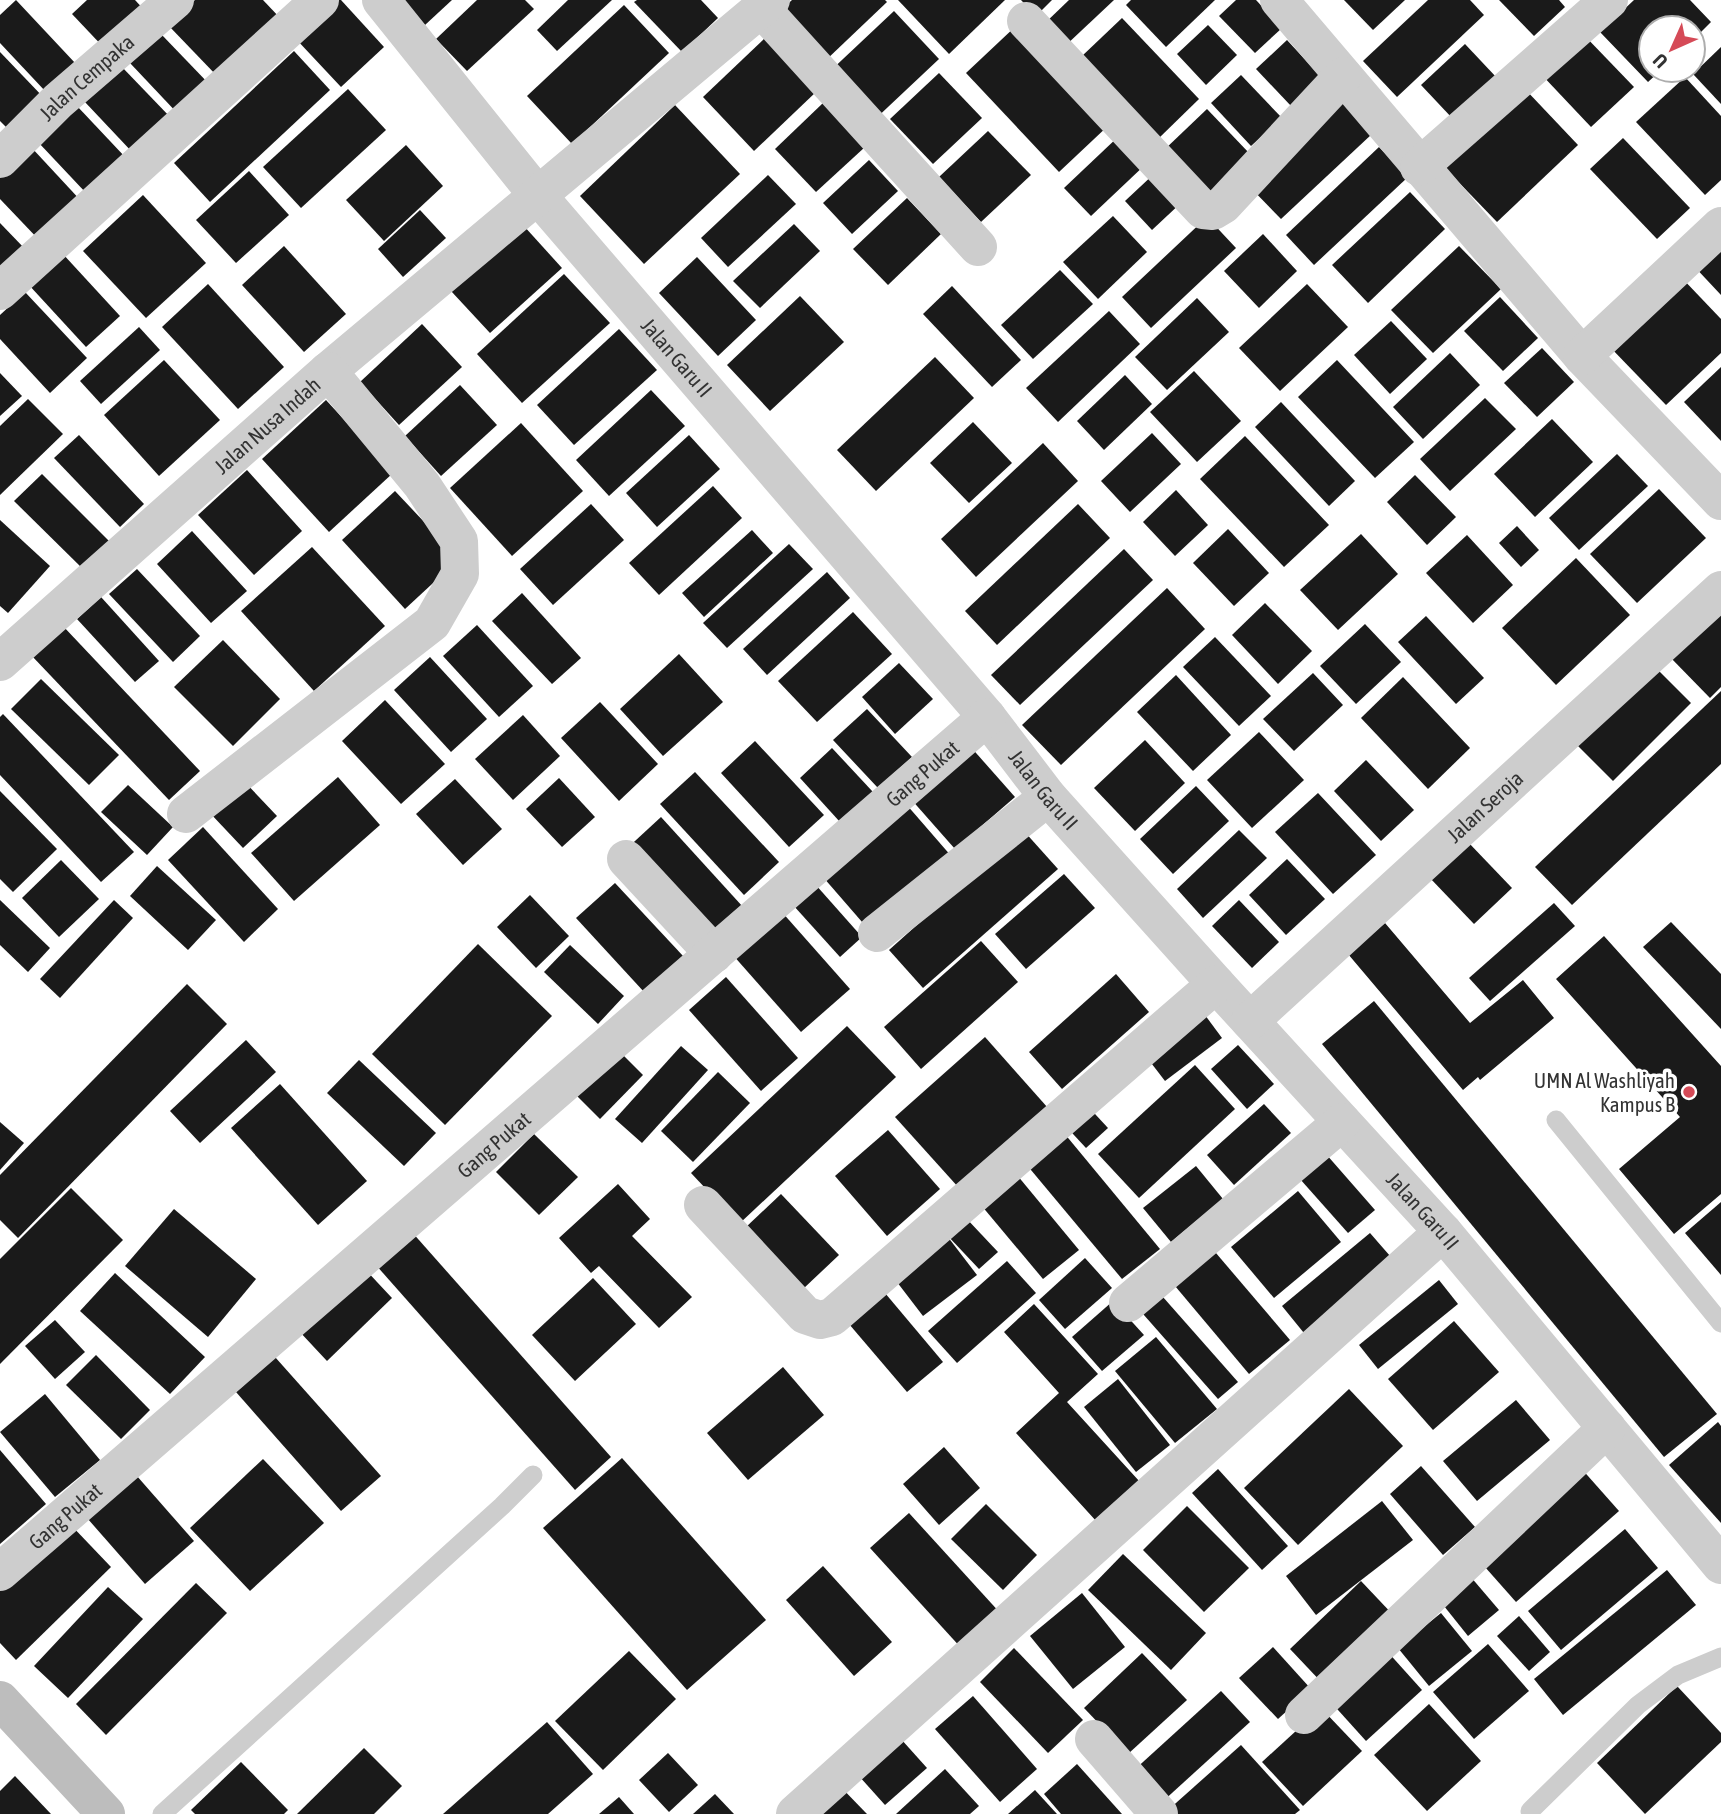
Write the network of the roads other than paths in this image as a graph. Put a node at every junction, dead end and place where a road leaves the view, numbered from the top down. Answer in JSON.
{"nodes":[{"id":1,"x":175,"y":0,"type":"edge"},
{"id":2,"x":320,"y":0,"type":"edge"},
{"id":3,"x":381,"y":0,"type":"edge"},
{"id":4,"x":1279,"y":0,"type":"edge"},
{"id":5,"x":1609,"y":0,"type":"edge"},
{"id":6,"x":766,"y":4,"type":"edge"},
{"id":7,"x":1026,"y":21,"type":"dead end"},
{"id":8,"x":1343,"y":76,"type":"junction"},
{"id":9,"x":0,"y":159,"type":"edge"},
{"id":10,"x":1419,"y":167,"type":"junction"},
{"id":11,"x":539,"y":197,"type":"junction"},
{"id":12,"x":1721,"y":226,"type":"edge"},
{"id":13,"x":978,"y":247,"type":"dead end"},
{"id":14,"x":0,"y":291,"type":"edge"},
{"id":15,"x":1582,"y":356,"type":"junction"},
{"id":16,"x":328,"y":372,"type":"junction"},
{"id":17,"x":1721,"y":501,"type":"edge"},
{"id":18,"x":1721,"y":590,"type":"edge"},
{"id":19,"x":0,"y":662,"type":"edge"},
{"id":20,"x":987,"y":717,"type":"junction"},
{"id":21,"x":1048,"y":797,"type":"junction"},
{"id":22,"x":186,"y":814,"type":"dead end"},
{"id":23,"x":626,"y":859,"type":"dead end"},
{"id":24,"x":877,"y":933,"type":"dead end"},
{"id":25,"x":714,"y":954,"type":"junction"},
{"id":26,"x":1216,"y":984,"type":"junction"},
{"id":27,"x":1250,"y":1021,"type":"junction"},
{"id":28,"x":1556,"y":1120,"type":"dead end"},
{"id":29,"x":1342,"y":1122,"type":"junction"},
{"id":30,"x":703,"y":1205,"type":"dead end"},
{"id":31,"x":1443,"y":1232,"type":"junction"},
{"id":32,"x":1128,"y":1303,"type":"dead end"},
{"id":33,"x":1721,"y":1323,"type":"edge"},
{"id":34,"x":1607,"y":1428,"type":"junction"},
{"id":35,"x":533,"y":1475,"type":"dead end"},
{"id":36,"x":1721,"y":1566,"type":"edge"},
{"id":37,"x":0,"y":1572,"type":"edge"},
{"id":38,"x":1721,"y":1657,"type":"edge"},
{"id":39,"x":0,"y":1700,"type":"edge"},
{"id":40,"x":1304,"y":1715,"type":"dead end"},
{"id":41,"x":1094,"y":1739,"type":"dead end"},
{"id":42,"x":1531,"y":1811,"type":"dead end"},
{"id":43,"x":106,"y":1814,"type":"edge"},
{"id":44,"x":162,"y":1814,"type":"edge"},
{"id":45,"x":795,"y":1814,"type":"edge"},
{"id":46,"x":1159,"y":1814,"type":"edge"}],
"edges":[{"from":1,"to":9,"type":"street","name":"Jalan Cempaka"},
{"from":2,"to":14,"type":"street"},
{"from":3,"to":11,"type":"street","name":"Jalan Garu II"},
{"from":4,"to":8,"type":"street"},
{"from":5,"to":10,"type":"street"},
{"from":6,"to":11,"type":"street","name":"Jalan Nusa Indah"},
{"from":6,"to":13,"type":"street"},
{"from":7,"to":8,"type":"street"},
{"from":8,"to":10,"type":"street"},
{"from":10,"to":15,"type":"street"},
{"from":11,"to":16,"type":"street","name":"Jalan Nusa Indah"},
{"from":11,"to":20,"type":"street","name":"Jalan Garu II"},
{"from":12,"to":15,"type":"street"},
{"from":15,"to":17,"type":"street"},
{"from":16,"to":19,"type":"street","name":"Jalan Nusa Indah"},
{"from":16,"to":22,"type":"street"},
{"from":18,"to":27,"type":"street","name":"Jalan Seroja"},
{"from":20,"to":21,"type":"street","name":"Jalan Garu II"},
{"from":20,"to":25,"type":"street","name":"Gang Pukat"},
{"from":21,"to":24,"type":"street"},
{"from":21,"to":26,"type":"street","name":"Jalan Garu II"},
{"from":23,"to":25,"type":"street"},
{"from":25,"to":37,"type":"street","name":"Gang Pukat"},
{"from":26,"to":27,"type":"street","name":"Jalan Garu II"},
{"from":26,"to":30,"type":"street"},
{"from":27,"to":29,"type":"street","name":"Jalan Garu II"},
{"from":28,"to":33,"type":"lane"},
{"from":29,"to":31,"type":"street","name":"Jalan Garu II"},
{"from":29,"to":32,"type":"street"},
{"from":31,"to":34,"type":"street","name":"Jalan Garu II"},
{"from":31,"to":45,"type":"street"},
{"from":34,"to":36,"type":"street","name":"Jalan Garu II"},
{"from":34,"to":40,"type":"street"},
{"from":35,"to":44,"type":"lane"},
{"from":38,"to":42,"type":"lane"},
{"from":39,"to":43,"type":"street"},
{"from":41,"to":46,"type":"street"}]}
